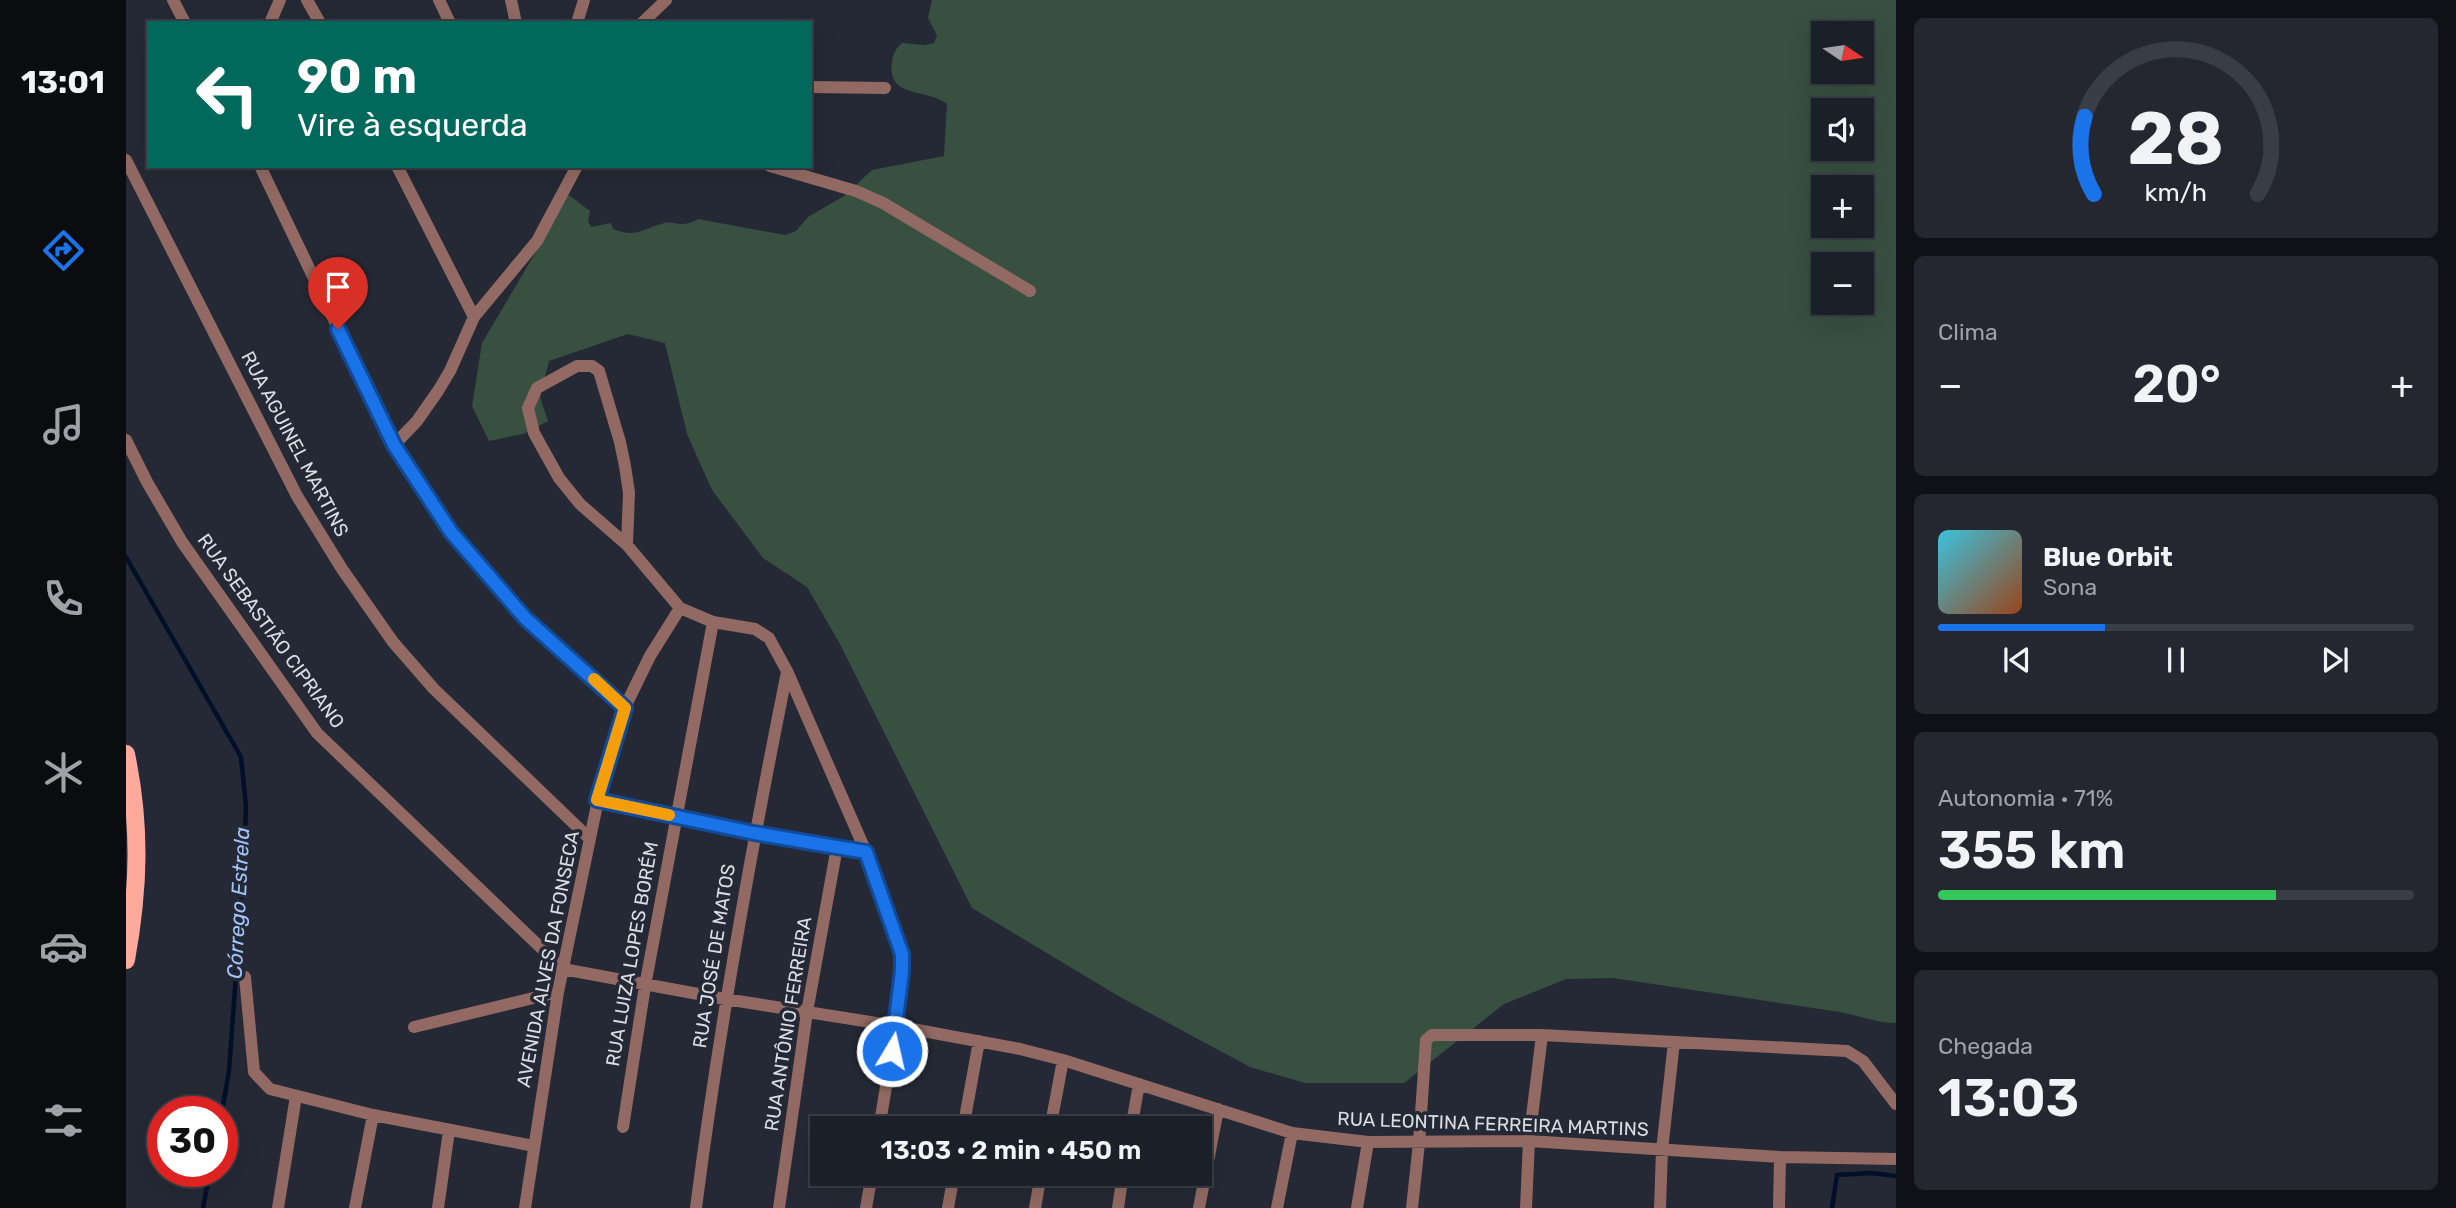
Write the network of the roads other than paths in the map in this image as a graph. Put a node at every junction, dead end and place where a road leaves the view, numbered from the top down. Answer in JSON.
{"nodes":[{"id":1,"x":173,"y":0,"type":"edge"},
{"id":2,"x":280,"y":0,"type":"edge"},
{"id":3,"x":307,"y":0,"type":"edge"},
{"id":4,"x":439,"y":0,"type":"edge"},
{"id":5,"x":512,"y":0,"type":"edge"},
{"id":6,"x":584,"y":0,"type":"edge"},
{"id":7,"x":666,"y":0,"type":"edge"},
{"id":8,"x":184,"y":21,"type":"edge"},
{"id":9,"x":272,"y":21,"type":"edge"},
{"id":10,"x":319,"y":21,"type":"edge"},
{"id":11,"x":449,"y":21,"type":"edge"},
{"id":12,"x":516,"y":21,"type":"edge"},
{"id":13,"x":578,"y":21,"type":"edge"},
{"id":14,"x":644,"y":21,"type":"edge"},
{"id":15,"x":812,"y":87,"type":"edge"},
{"id":16,"x":885,"y":88,"type":"dead end"},
{"id":17,"x":126,"y":159,"type":"edge"},
{"id":18,"x":261,"y":168,"type":"edge"},
{"id":19,"x":398,"y":168,"type":"edge"},
{"id":20,"x":576,"y":168,"type":"edge"},
{"id":21,"x":777,"y":168,"type":"edge"},
{"id":22,"x":1030,"y":291,"type":"dead end"},
{"id":23,"x":474,"y":317,"type":"junction"},
{"id":24,"x":126,"y":440,"type":"edge"},
{"id":25,"x":394,"y":445,"type":"junction"},
{"id":26,"x":627,"y":545,"type":"junction"},
{"id":27,"x":680,"y":608,"type":"junction"},
{"id":28,"x":713,"y":622,"type":"junction"},
{"id":29,"x":787,"y":671,"type":"junction"},
{"id":30,"x":625,"y":708,"type":"junction"},
{"id":31,"x":126,"y":754,"type":"edge"},
{"id":32,"x":597,"y":800,"type":"junction"},
{"id":33,"x":675,"y":816,"type":"junction"},
{"id":34,"x":754,"y":833,"type":"junction"},
{"id":35,"x":589,"y":838,"type":"junction"},
{"id":36,"x":837,"y":847,"type":"junction"},
{"id":37,"x":866,"y":852,"type":"junction"},
{"id":38,"x":126,"y":960,"type":"edge"},
{"id":39,"x":563,"y":969,"type":"junction"},
{"id":40,"x":245,"y":977,"type":"dead end"},
{"id":41,"x":645,"y":986,"type":"junction"},
{"id":42,"x":558,"y":992,"type":"junction"},
{"id":43,"x":725,"y":999,"type":"junction"},
{"id":44,"x":807,"y":1012,"type":"junction"},
{"id":45,"x":896,"y":1026,"type":"junction"},
{"id":46,"x":414,"y":1027,"type":"dead end"},
{"id":47,"x":1542,"y":1035,"type":"junction"},
{"id":48,"x":979,"y":1041,"type":"junction"},
{"id":49,"x":1674,"y":1042,"type":"junction"},
{"id":50,"x":1063,"y":1060,"type":"junction"},
{"id":51,"x":1139,"y":1084,"type":"junction"},
{"id":52,"x":296,"y":1096,"type":"junction"},
{"id":53,"x":1896,"y":1104,"type":"edge"},
{"id":54,"x":1218,"y":1109,"type":"junction"},
{"id":55,"x":373,"y":1115,"type":"junction"},
{"id":56,"x":881,"y":1116,"type":"edge"},
{"id":57,"x":965,"y":1116,"type":"edge"},
{"id":58,"x":1052,"y":1116,"type":"edge"},
{"id":59,"x":1133,"y":1116,"type":"edge"},
{"id":60,"x":623,"y":1127,"type":"dead end"},
{"id":61,"x":449,"y":1131,"type":"junction"},
{"id":62,"x":1292,"y":1133,"type":"junction"},
{"id":63,"x":1529,"y":1141,"type":"junction"},
{"id":64,"x":1368,"y":1142,"type":"junction"},
{"id":65,"x":1419,"y":1143,"type":"junction"},
{"id":66,"x":534,"y":1146,"type":"junction"},
{"id":67,"x":1662,"y":1150,"type":"junction"},
{"id":68,"x":1780,"y":1157,"type":"junction"},
{"id":69,"x":1896,"y":1159,"type":"edge"},
{"id":70,"x":870,"y":1186,"type":"edge"},
{"id":71,"x":952,"y":1186,"type":"edge"},
{"id":72,"x":1039,"y":1186,"type":"edge"},
{"id":73,"x":1121,"y":1186,"type":"edge"},
{"id":74,"x":278,"y":1208,"type":"edge"},
{"id":75,"x":355,"y":1208,"type":"edge"},
{"id":76,"x":438,"y":1208,"type":"edge"},
{"id":77,"x":525,"y":1208,"type":"edge"},
{"id":78,"x":696,"y":1208,"type":"edge"},
{"id":79,"x":779,"y":1208,"type":"edge"},
{"id":80,"x":866,"y":1208,"type":"edge"},
{"id":81,"x":948,"y":1208,"type":"edge"},
{"id":82,"x":1035,"y":1208,"type":"edge"},
{"id":83,"x":1118,"y":1208,"type":"edge"},
{"id":84,"x":1199,"y":1208,"type":"edge"},
{"id":85,"x":1277,"y":1208,"type":"edge"},
{"id":86,"x":1357,"y":1208,"type":"edge"},
{"id":87,"x":1412,"y":1208,"type":"edge"},
{"id":88,"x":1526,"y":1208,"type":"edge"},
{"id":89,"x":1660,"y":1208,"type":"edge"},
{"id":90,"x":1779,"y":1208,"type":"edge"}],
"edges":[{"from":1,"to":8,"type":"street"},
{"from":2,"to":9,"type":"street"},
{"from":3,"to":10,"type":"street"},
{"from":4,"to":11,"type":"street"},
{"from":5,"to":12,"type":"street"},
{"from":6,"to":13,"type":"street"},
{"from":7,"to":14,"type":"street"},
{"from":15,"to":16,"type":"street"},
{"from":17,"to":35,"type":"street","name":"RUA AGUINEL MARTINS"},
{"from":18,"to":25,"type":"street"},
{"from":19,"to":23,"type":"street"},
{"from":20,"to":23,"type":"street"},
{"from":21,"to":22,"type":"street"},
{"from":23,"to":25,"type":"street"},
{"from":24,"to":39,"type":"street","name":"RUA SEBASTIÃO CIPRIANO"},
{"from":25,"to":30,"type":"street"},
{"from":26,"to":26,"type":"street"},
{"from":26,"to":27,"type":"street"},
{"from":27,"to":28,"type":"street"},
{"from":27,"to":30,"type":"street","name":"AVENIDA ALVES DA FONSECA"},
{"from":28,"to":29,"type":"street"},
{"from":28,"to":33,"type":"street","name":"RUA LUIZA LOPES BORÉM"},
{"from":29,"to":34,"type":"street","name":"RUA JOSÉ DE MATOS"},
{"from":29,"to":37,"type":"street"},
{"from":30,"to":32,"type":"street","name":"AVENIDA ALVES DA FONSECA"},
{"from":31,"to":38,"type":"main road"},
{"from":32,"to":33,"type":"street"},
{"from":32,"to":35,"type":"street","name":"AVENIDA ALVES DA FONSECA"},
{"from":33,"to":34,"type":"street"},
{"from":33,"to":41,"type":"street","name":"RUA LUIZA LOPES BORÉM"},
{"from":34,"to":36,"type":"street"},
{"from":34,"to":43,"type":"street","name":"RUA JOSÉ DE MATOS"},
{"from":35,"to":39,"type":"street","name":"AVENIDA ALVES DA FONSECA"},
{"from":36,"to":37,"type":"street"},
{"from":36,"to":44,"type":"street","name":"RUA ANTÔNIO FERREIRA"},
{"from":37,"to":45,"type":"street"},
{"from":39,"to":41,"type":"street","name":"RUA LEONTINA FERREIRA MARTINS"},
{"from":39,"to":42,"type":"street","name":"AVENIDA ALVES DA FONSECA"},
{"from":40,"to":52,"type":"street"},
{"from":41,"to":43,"type":"street","name":"RUA LEONTINA FERREIRA MARTINS"},
{"from":41,"to":60,"type":"street","name":"RUA LUIZA LOPES BORÉM"},
{"from":42,"to":46,"type":"street"},
{"from":42,"to":66,"type":"street","name":"AVENIDA ALVES DA FONSECA"},
{"from":43,"to":44,"type":"street","name":"RUA LEONTINA FERREIRA MARTINS"},
{"from":43,"to":78,"type":"street","name":"RUA JOSÉ DE MATOS"},
{"from":44,"to":45,"type":"street","name":"RUA LEONTINA FERREIRA MARTINS"},
{"from":44,"to":79,"type":"street","name":"RUA ANTÔNIO FERREIRA"},
{"from":45,"to":48,"type":"street","name":"RUA LEONTINA FERREIRA MARTINS"},
{"from":45,"to":56,"type":"street"},
{"from":47,"to":49,"type":"street"},
{"from":47,"to":63,"type":"street"},
{"from":47,"to":65,"type":"street"},
{"from":48,"to":50,"type":"street","name":"RUA LEONTINA FERREIRA MARTINS"},
{"from":48,"to":57,"type":"street"},
{"from":49,"to":53,"type":"street"},
{"from":49,"to":67,"type":"street"},
{"from":50,"to":51,"type":"street","name":"RUA LEONTINA FERREIRA MARTINS"},
{"from":50,"to":58,"type":"street"},
{"from":51,"to":54,"type":"street","name":"RUA LEONTINA FERREIRA MARTINS"},
{"from":51,"to":59,"type":"street"},
{"from":52,"to":55,"type":"street"},
{"from":52,"to":74,"type":"street"},
{"from":54,"to":62,"type":"street","name":"RUA LEONTINA FERREIRA MARTINS"},
{"from":54,"to":84,"type":"street"},
{"from":55,"to":61,"type":"street"},
{"from":55,"to":75,"type":"street"},
{"from":61,"to":66,"type":"street"},
{"from":61,"to":76,"type":"street"},
{"from":62,"to":64,"type":"street","name":"RUA LEONTINA FERREIRA MARTINS"},
{"from":62,"to":85,"type":"street"},
{"from":63,"to":65,"type":"street","name":"RUA LEONTINA FERREIRA MARTINS"},
{"from":63,"to":67,"type":"street","name":"RUA LEONTINA FERREIRA MARTINS"},
{"from":63,"to":88,"type":"street"},
{"from":64,"to":65,"type":"street","name":"RUA LEONTINA FERREIRA MARTINS"},
{"from":64,"to":86,"type":"street"},
{"from":65,"to":87,"type":"street"},
{"from":66,"to":77,"type":"street","name":"AVENIDA ALVES DA FONSECA"},
{"from":67,"to":68,"type":"street","name":"RUA LEONTINA FERREIRA MARTINS"},
{"from":67,"to":89,"type":"street"},
{"from":68,"to":69,"type":"street","name":"RUA LEONTINA FERREIRA MARTINS"},
{"from":68,"to":90,"type":"street"},
{"from":70,"to":80,"type":"street"},
{"from":71,"to":81,"type":"street"},
{"from":72,"to":82,"type":"street"},
{"from":73,"to":83,"type":"street"}]}
